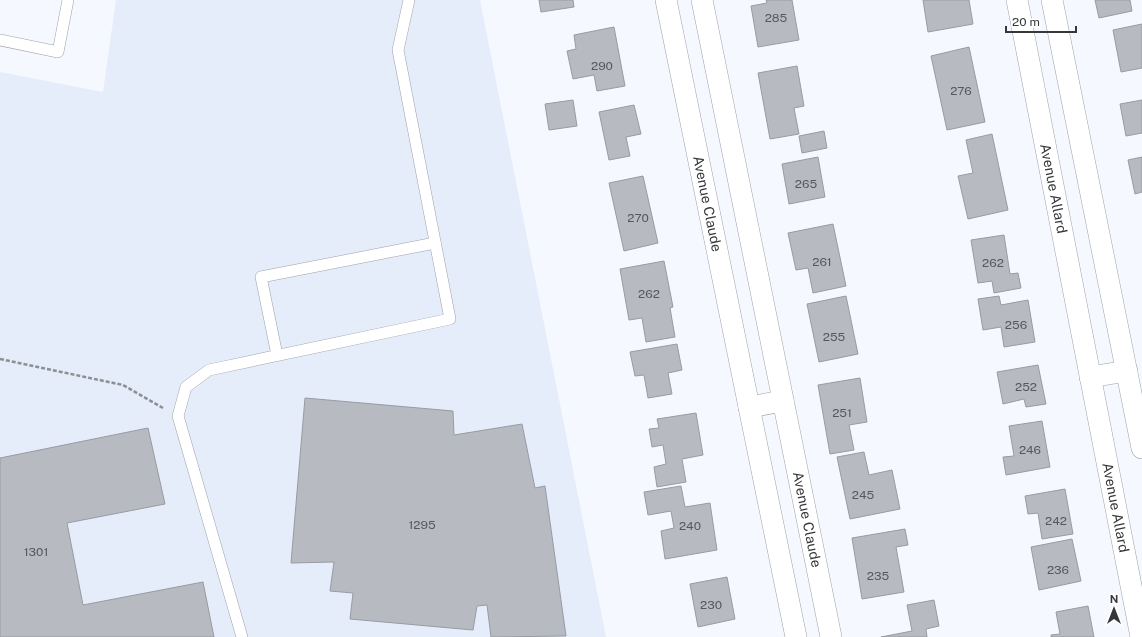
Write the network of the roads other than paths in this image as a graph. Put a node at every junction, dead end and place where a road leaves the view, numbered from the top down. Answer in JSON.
{"nodes":[{"id":1,"x":68,"y":0,"type":"edge"},
{"id":2,"x":409,"y":0,"type":"edge"},
{"id":3,"x":666,"y":0,"type":"edge"},
{"id":4,"x":702,"y":0,"type":"edge"},
{"id":5,"x":1017,"y":0,"type":"edge"},
{"id":6,"x":1052,"y":0,"type":"edge"},
{"id":7,"x":0,"y":40,"type":"edge"},
{"id":8,"x":434,"y":243,"type":"junction"},
{"id":9,"x":278,"y":355,"type":"junction"},
{"id":10,"x":1127,"y":371,"type":"junction"},
{"id":11,"x":1090,"y":377,"type":"junction"},
{"id":12,"x":783,"y":401,"type":"junction"},
{"id":13,"x":749,"y":407,"type":"junction"},
{"id":14,"x":1142,"y":448,"type":"edge"},
{"id":15,"x":242,"y":637,"type":"edge"},
{"id":16,"x":796,"y":637,"type":"edge"},
{"id":17,"x":831,"y":637,"type":"edge"},
{"id":18,"x":1141,"y":637,"type":"edge"}],
"edges":[{"from":1,"to":7,"type":"lane"},
{"from":2,"to":8,"type":"lane"},
{"from":3,"to":13,"type":"street","name":"Avenue Claude"},
{"from":4,"to":12,"type":"street","name":"Avenue Claude"},
{"from":5,"to":11,"type":"street","name":"Avenue Allard"},
{"from":6,"to":10,"type":"street"},
{"from":8,"to":9,"type":"lane"},
{"from":8,"to":9,"type":"lane"},
{"from":9,"to":15,"type":"lane"},
{"from":10,"to":11,"type":"street"},
{"from":10,"to":14,"type":"street"},
{"from":11,"to":18,"type":"street","name":"Avenue Allard"},
{"from":12,"to":13,"type":"street"},
{"from":12,"to":17,"type":"street","name":"Avenue Claude"},
{"from":13,"to":16,"type":"street","name":"Avenue Claude"}]}
